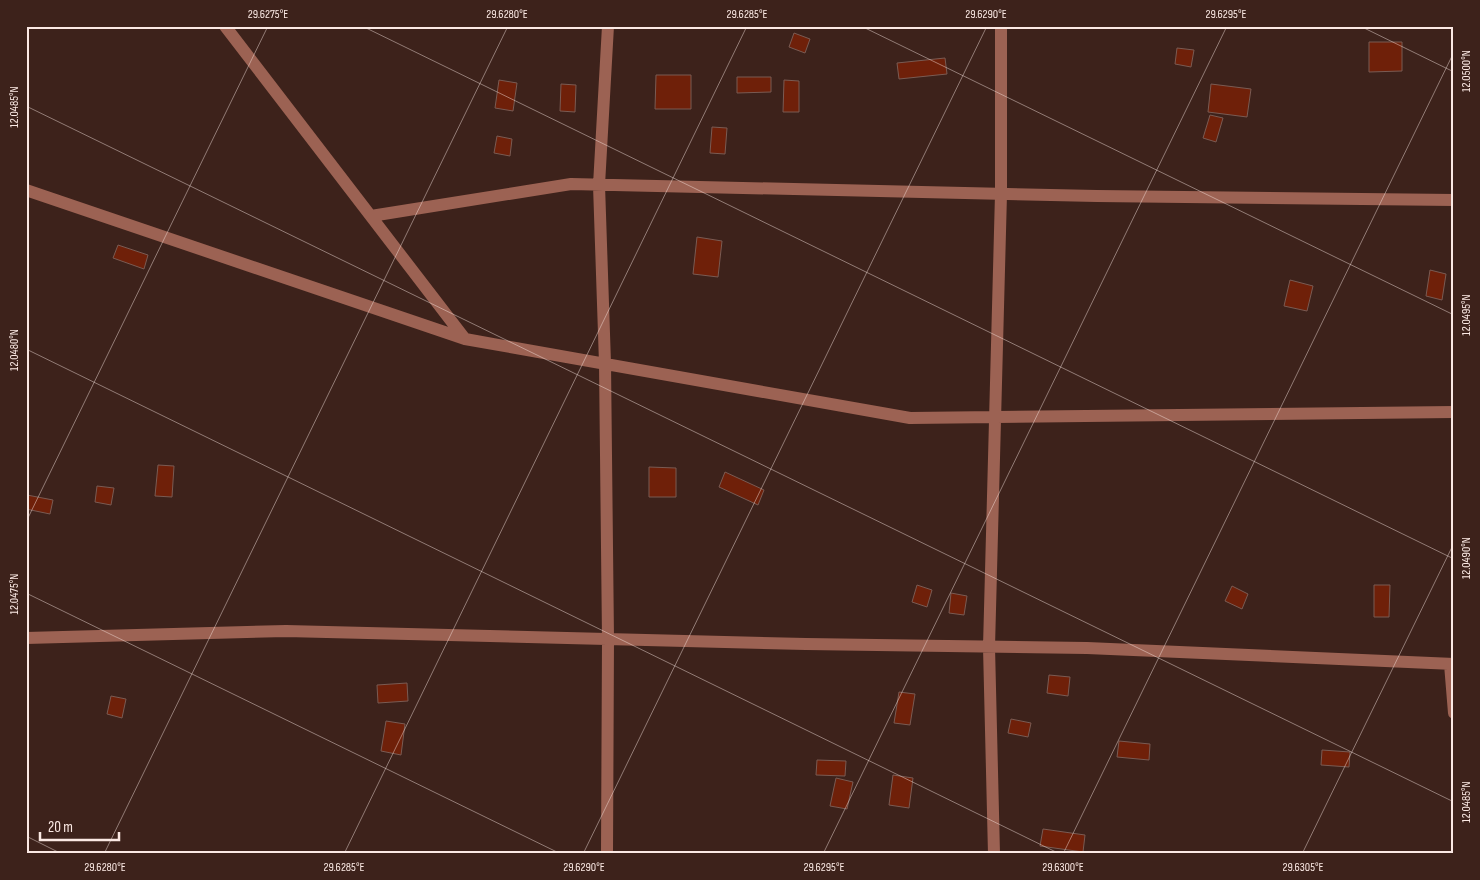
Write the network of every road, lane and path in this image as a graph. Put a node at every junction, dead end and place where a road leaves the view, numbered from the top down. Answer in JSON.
{"nodes":[{"id":1,"x":225,"y":26,"type":"edge"},
{"id":2,"x":608,"y":26,"type":"edge"},
{"id":3,"x":1000,"y":26,"type":"edge"},
{"id":4,"x":600,"y":185,"type":"junction"},
{"id":5,"x":26,"y":190,"type":"edge"},
{"id":6,"x":1001,"y":194,"type":"junction"},
{"id":7,"x":1454,"y":200,"type":"edge"},
{"id":8,"x":371,"y":216,"type":"junction"},
{"id":9,"x":465,"y":339,"type":"junction"},
{"id":10,"x":605,"y":364,"type":"junction"},
{"id":11,"x":1454,"y":412,"type":"edge"},
{"id":12,"x":994,"y":417,"type":"junction"},
{"id":13,"x":26,"y":638,"type":"edge"},
{"id":14,"x":608,"y":639,"type":"junction"},
{"id":15,"x":988,"y":647,"type":"junction"},
{"id":16,"x":1452,"y":664,"type":"edge"},
{"id":17,"x":1454,"y":713,"type":"edge"},
{"id":18,"x":607,"y":854,"type":"edge"},
{"id":19,"x":994,"y":854,"type":"edge"}],
"edges":[{"from":1,"to":8,"type":"street"},
{"from":2,"to":4,"type":"street"},
{"from":3,"to":6,"type":"street"},
{"from":4,"to":6,"type":"street"},
{"from":4,"to":8,"type":"street"},
{"from":4,"to":10,"type":"street"},
{"from":5,"to":9,"type":"street"},
{"from":6,"to":7,"type":"street"},
{"from":6,"to":12,"type":"street"},
{"from":8,"to":9,"type":"street"},
{"from":9,"to":10,"type":"street"},
{"from":10,"to":12,"type":"street"},
{"from":10,"to":14,"type":"street"},
{"from":11,"to":12,"type":"street"},
{"from":12,"to":15,"type":"street"},
{"from":13,"to":14,"type":"street"},
{"from":14,"to":15,"type":"street"},
{"from":14,"to":18,"type":"street"},
{"from":15,"to":16,"type":"street"},
{"from":15,"to":19,"type":"street"},
{"from":16,"to":17,"type":"street"}]}
